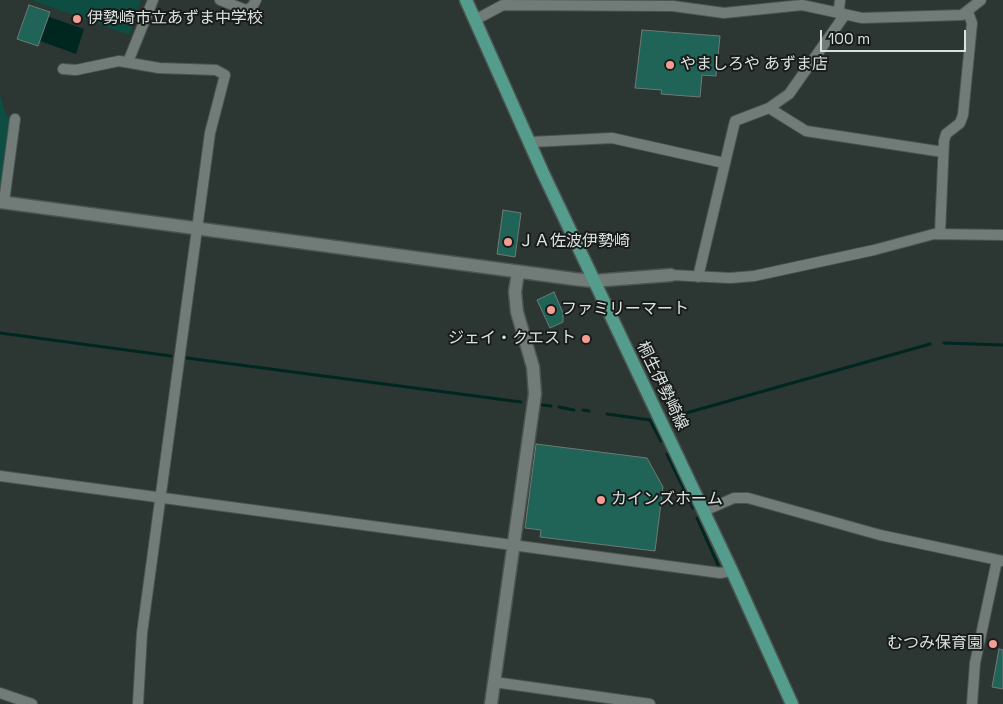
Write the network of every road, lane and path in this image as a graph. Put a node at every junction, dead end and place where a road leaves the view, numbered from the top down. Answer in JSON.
{"nodes":[{"id":1,"x":153,"y":0,"type":"edge"},
{"id":2,"x":220,"y":0,"type":"edge"},
{"id":3,"x":256,"y":0,"type":"edge"},
{"id":4,"x":466,"y":0,"type":"edge"},
{"id":5,"x":840,"y":0,"type":"edge"},
{"id":6,"x":981,"y":0,"type":"edge"},
{"id":7,"x":497,"y":4,"type":"edge"},
{"id":8,"x":968,"y":12,"type":"junction"},
{"id":9,"x":844,"y":16,"type":"junction"},
{"id":10,"x":475,"y":20,"type":"junction"},
{"id":11,"x":128,"y":62,"type":"junction"},
{"id":12,"x":63,"y":69,"type":"dead end"},
{"id":13,"x":769,"y":108,"type":"junction"},
{"id":14,"x":15,"y":119,"type":"dead end"},
{"id":15,"x":531,"y":142,"type":"junction"},
{"id":16,"x":943,"y":152,"type":"junction"},
{"id":17,"x":724,"y":163,"type":"junction"},
{"id":18,"x":2,"y":202,"type":"edge"},
{"id":19,"x":197,"y":229,"type":"junction"},
{"id":20,"x":940,"y":233,"type":"junction"},
{"id":21,"x":1003,"y":235,"type":"edge"},
{"id":22,"x":518,"y":272,"type":"junction"},
{"id":23,"x":671,"y":275,"type":"joint"},
{"id":24,"x":698,"y":277,"type":"junction"},
{"id":25,"x":593,"y":280,"type":"junction"},
{"id":26,"x":0,"y":476,"type":"edge"},
{"id":27,"x":160,"y":497,"type":"junction"},
{"id":28,"x":704,"y":511,"type":"junction"},
{"id":29,"x":514,"y":545,"type":"junction"},
{"id":30,"x":1000,"y":560,"type":"edge"},
{"id":31,"x":732,"y":571,"type":"junction"},
{"id":32,"x":494,"y":682,"type":"junction"},
{"id":33,"x":0,"y":693,"type":"edge"},
{"id":34,"x":32,"y":704,"type":"edge"},
{"id":35,"x":138,"y":704,"type":"edge"},
{"id":36,"x":491,"y":704,"type":"edge"},
{"id":37,"x":650,"y":704,"type":"edge"},
{"id":38,"x":792,"y":704,"type":"edge"},
{"id":39,"x":972,"y":704,"type":"edge"}],
"edges":[{"from":1,"to":11,"type":"street"},
{"from":2,"to":3,"type":"street"},
{"from":4,"to":10,"type":"main road","name":"桐生伊勢崎線"},
{"from":5,"to":9,"type":"street"},
{"from":6,"to":8,"type":"street"},
{"from":7,"to":9,"type":"street"},
{"from":7,"to":10,"type":"street"},
{"from":8,"to":9,"type":"street"},
{"from":8,"to":16,"type":"street"},
{"from":9,"to":13,"type":"street"},
{"from":10,"to":15,"type":"main road","name":"桐生伊勢崎線"},
{"from":11,"to":12,"type":"street"},
{"from":11,"to":19,"type":"street"},
{"from":13,"to":16,"type":"street"},
{"from":13,"to":17,"type":"street"},
{"from":14,"to":18,"type":"street"},
{"from":15,"to":17,"type":"street"},
{"from":15,"to":25,"type":"main road","name":"桐生伊勢崎線"},
{"from":16,"to":20,"type":"street"},
{"from":17,"to":24,"type":"street"},
{"from":18,"to":19,"type":"street"},
{"from":19,"to":22,"type":"street"},
{"from":19,"to":27,"type":"street"},
{"from":20,"to":21,"type":"street"},
{"from":20,"to":24,"type":"street"},
{"from":22,"to":25,"type":"street"},
{"from":22,"to":29,"type":"street"},
{"from":23,"to":24,"type":"street"},
{"from":23,"to":25,"type":"street"},
{"from":25,"to":28,"type":"main road","name":"桐生伊勢崎線"},
{"from":26,"to":27,"type":"street"},
{"from":27,"to":29,"type":"street"},
{"from":27,"to":35,"type":"street"},
{"from":28,"to":30,"type":"street"},
{"from":28,"to":31,"type":"main road","name":"桐生伊勢崎線"},
{"from":29,"to":31,"type":"street"},
{"from":29,"to":32,"type":"street"},
{"from":30,"to":39,"type":"street"},
{"from":31,"to":38,"type":"main road","name":"桐生伊勢崎線"},
{"from":32,"to":36,"type":"street"},
{"from":32,"to":37,"type":"street"},
{"from":33,"to":34,"type":"street"}]}
